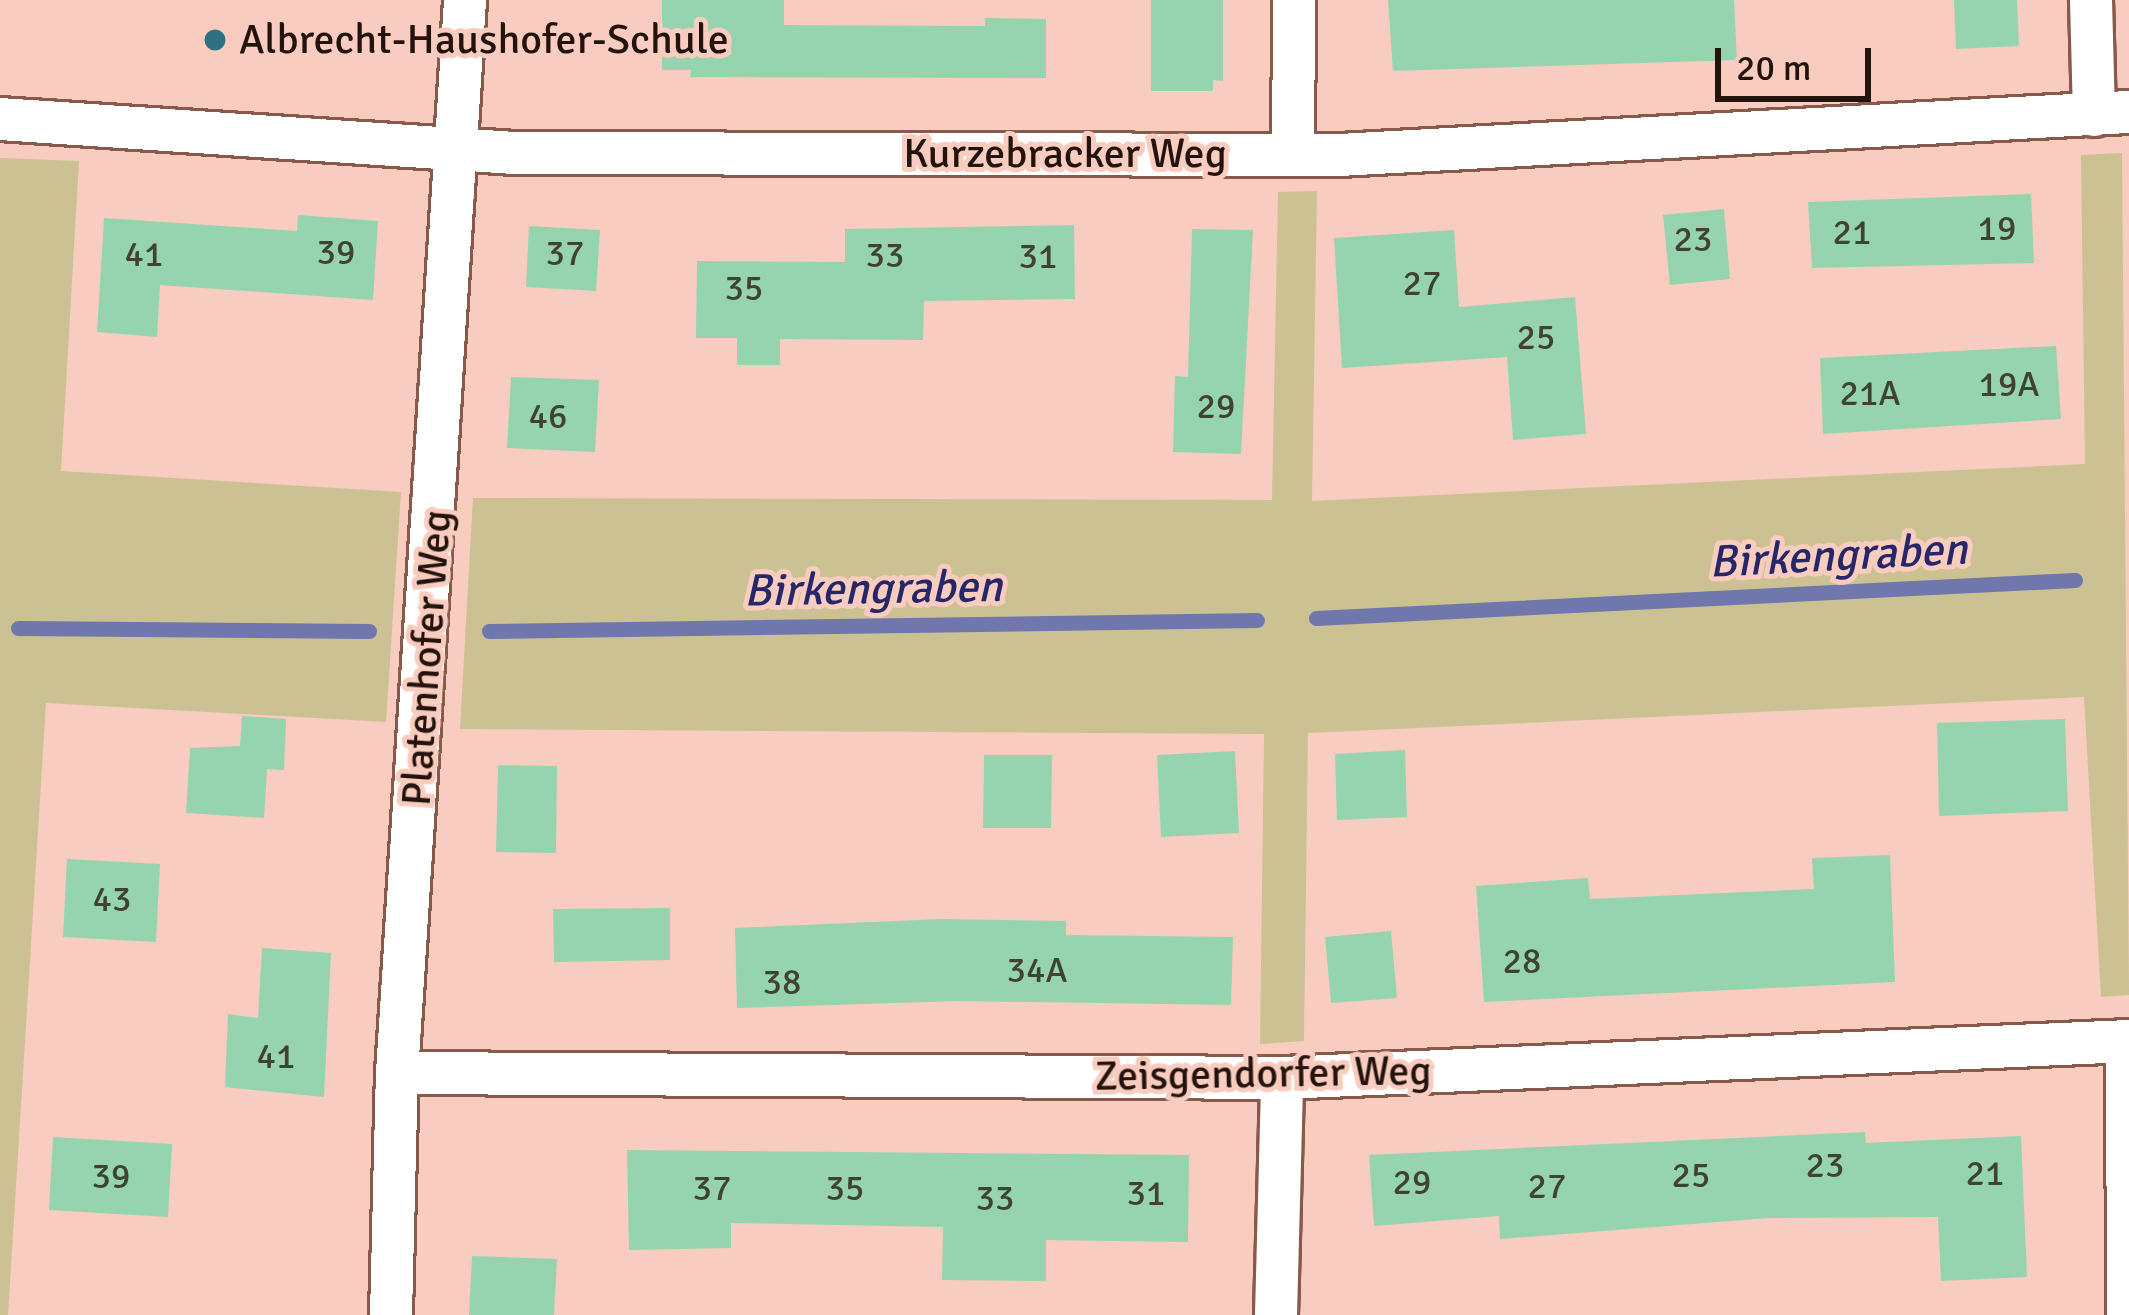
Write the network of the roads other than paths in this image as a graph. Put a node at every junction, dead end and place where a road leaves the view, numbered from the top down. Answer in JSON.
{"nodes":[{"id":1,"x":465,"y":0,"type":"edge"},
{"id":2,"x":1294,"y":0,"type":"edge"},
{"id":3,"x":2091,"y":0,"type":"edge"},
{"id":4,"x":2112,"y":114,"type":"edge"},
{"id":5,"x":0,"y":119,"type":"edge"},
{"id":6,"x":456,"y":148,"type":"junction"},
{"id":7,"x":1293,"y":155,"type":"junction"},
{"id":8,"x":2128,"y":1041,"type":"edge"},
{"id":9,"x":397,"y":1073,"type":"junction"},
{"id":10,"x":1282,"y":1078,"type":"junction"},
{"id":11,"x":391,"y":1315,"type":"edge"},
{"id":12,"x":1276,"y":1315,"type":"edge"},
{"id":13,"x":2128,"y":1315,"type":"edge"}],
"edges":[{"from":1,"to":6,"type":"street","name":"Platenhofer Weg"},
{"from":2,"to":7,"type":"street"},
{"from":3,"to":4,"type":"street"},
{"from":4,"to":7,"type":"street","name":"Kurzebracker Weg"},
{"from":5,"to":6,"type":"street","name":"Kurzebracker Weg"},
{"from":6,"to":7,"type":"street","name":"Kurzebracker Weg"},
{"from":6,"to":9,"type":"street","name":"Platenhofer Weg"},
{"from":8,"to":10,"type":"street","name":"Zeisgendorfer Weg"},
{"from":8,"to":13,"type":"street"},
{"from":9,"to":10,"type":"street","name":"Zeisgendorfer Weg"},
{"from":9,"to":11,"type":"street","name":"Platenhofer Weg"},
{"from":10,"to":12,"type":"street"}]}
